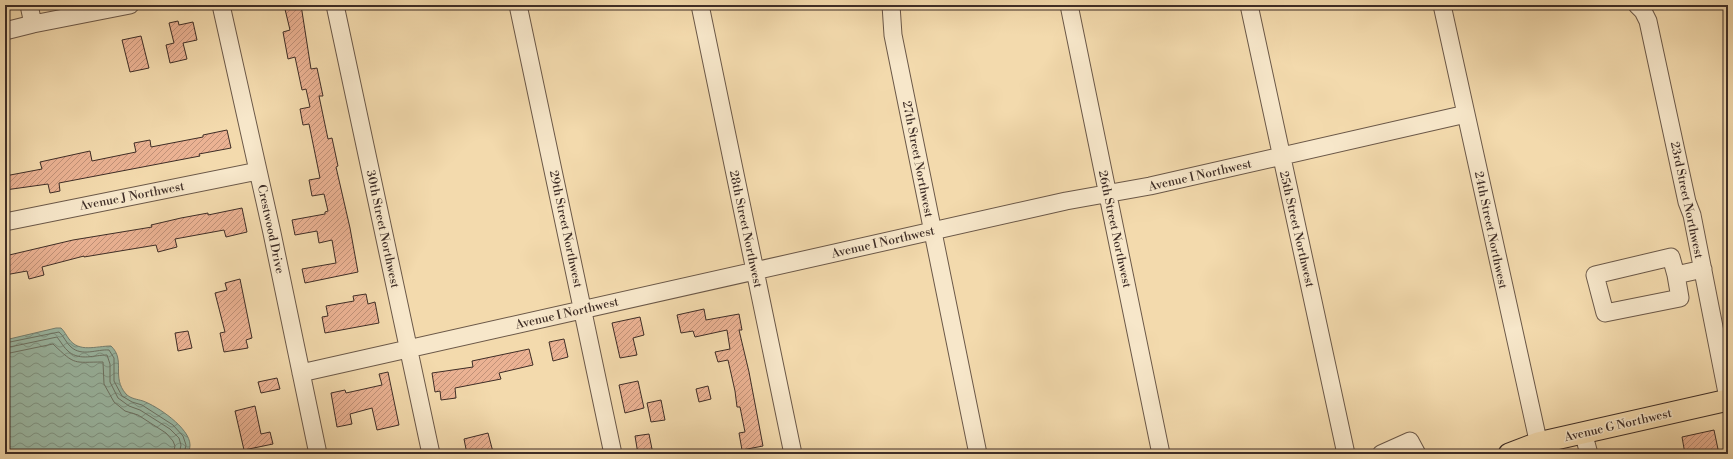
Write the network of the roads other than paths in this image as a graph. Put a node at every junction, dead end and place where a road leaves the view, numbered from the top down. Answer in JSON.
{"nodes":[{"id":1,"x":29,"y":5,"type":"edge"},
{"id":2,"x":130,"y":5,"type":"edge"},
{"id":3,"x":221,"y":5,"type":"edge"},
{"id":4,"x":334,"y":5,"type":"edge"},
{"id":5,"x":518,"y":5,"type":"edge"},
{"id":6,"x":700,"y":5,"type":"edge"},
{"id":7,"x":890,"y":5,"type":"edge"},
{"id":8,"x":1069,"y":5,"type":"edge"},
{"id":9,"x":1249,"y":5,"type":"edge"},
{"id":10,"x":1442,"y":5,"type":"edge"},
{"id":11,"x":1637,"y":5,"type":"edge"},
{"id":12,"x":34,"y":24,"type":"junction"},
{"id":13,"x":5,"y":31,"type":"edge"},
{"id":14,"x":1466,"y":114,"type":"junction"},
{"id":15,"x":1281,"y":156,"type":"junction"},
{"id":16,"x":258,"y":171,"type":"junction"},
{"id":17,"x":1108,"y":194,"type":"junction"},
{"id":18,"x":5,"y":222,"type":"edge"},
{"id":19,"x":932,"y":231,"type":"junction"},
{"id":20,"x":1702,"y":269,"type":"junction"},
{"id":21,"x":756,"y":271,"type":"junction"},
{"id":22,"x":1676,"y":275,"type":"junction"},
{"id":23,"x":583,"y":310,"type":"junction"},
{"id":24,"x":408,"y":348,"type":"junction"},
{"id":25,"x":301,"y":373,"type":"junction"},
{"id":26,"x":1728,"y":399,"type":"edge"},
{"id":27,"x":1540,"y":448,"type":"edge"},
{"id":28,"x":1584,"y":448,"type":"edge"},
{"id":29,"x":1386,"y":453,"type":"edge"},
{"id":30,"x":318,"y":454,"type":"edge"},
{"id":31,"x":431,"y":454,"type":"edge"},
{"id":32,"x":613,"y":454,"type":"edge"},
{"id":33,"x":793,"y":454,"type":"edge"},
{"id":34,"x":978,"y":454,"type":"edge"},
{"id":35,"x":1161,"y":454,"type":"edge"},
{"id":36,"x":1346,"y":454,"type":"edge"},
{"id":37,"x":1417,"y":454,"type":"edge"},
{"id":38,"x":1509,"y":454,"type":"edge"}],
"edges":[{"from":1,"to":12,"type":"street"},
{"from":2,"to":12,"type":"street"},
{"from":3,"to":16,"type":"street","name":"Crestwood Drive"},
{"from":4,"to":24,"type":"street","name":"30th Street Northwest"},
{"from":5,"to":23,"type":"street","name":"29th Street Northwest"},
{"from":6,"to":21,"type":"street","name":"28th Street Northwest"},
{"from":7,"to":19,"type":"street","name":"27th Street Northwest"},
{"from":8,"to":17,"type":"street","name":"26th Street Northwest"},
{"from":9,"to":15,"type":"street","name":"25th Street Northwest"},
{"from":10,"to":14,"type":"street","name":"24th Street Northwest"},
{"from":11,"to":20,"type":"street","name":"23rd Street Northwest"},
{"from":12,"to":13,"type":"street"},
{"from":14,"to":15,"type":"street","name":"Avenue I Northwest"},
{"from":14,"to":27,"type":"street","name":"24th Street Northwest"},
{"from":15,"to":17,"type":"street","name":"Avenue I Northwest"},
{"from":15,"to":36,"type":"street","name":"25th Street Northwest"},
{"from":16,"to":18,"type":"street","name":"Avenue J Northwest"},
{"from":16,"to":25,"type":"street","name":"Crestwood Drive"},
{"from":17,"to":19,"type":"street","name":"Avenue I Northwest"},
{"from":17,"to":35,"type":"street","name":"26th Street Northwest"},
{"from":19,"to":21,"type":"street","name":"Avenue I Northwest"},
{"from":19,"to":34,"type":"street","name":"27th Street Northwest"},
{"from":20,"to":22,"type":"street"},
{"from":20,"to":26,"type":"street","name":"23rd Street Northwest"},
{"from":21,"to":23,"type":"street","name":"Avenue I Northwest"},
{"from":21,"to":33,"type":"street","name":"28th Street Northwest"},
{"from":22,"to":22,"type":"street"},
{"from":23,"to":24,"type":"street","name":"Avenue I Northwest"},
{"from":23,"to":32,"type":"street","name":"29th Street Northwest"},
{"from":24,"to":25,"type":"street","name":"Avenue I Northwest"},
{"from":24,"to":31,"type":"street","name":"30th Street Northwest"},
{"from":25,"to":30,"type":"street","name":"Crestwood Drive"},
{"from":26,"to":28,"type":"main road","name":"Avenue G Northwest"},
{"from":27,"to":28,"type":"main road","name":"Avenue G Northwest"},
{"from":27,"to":38,"type":"main road","name":"Avenue G Northwest"},
{"from":29,"to":37,"type":"street"}]}
